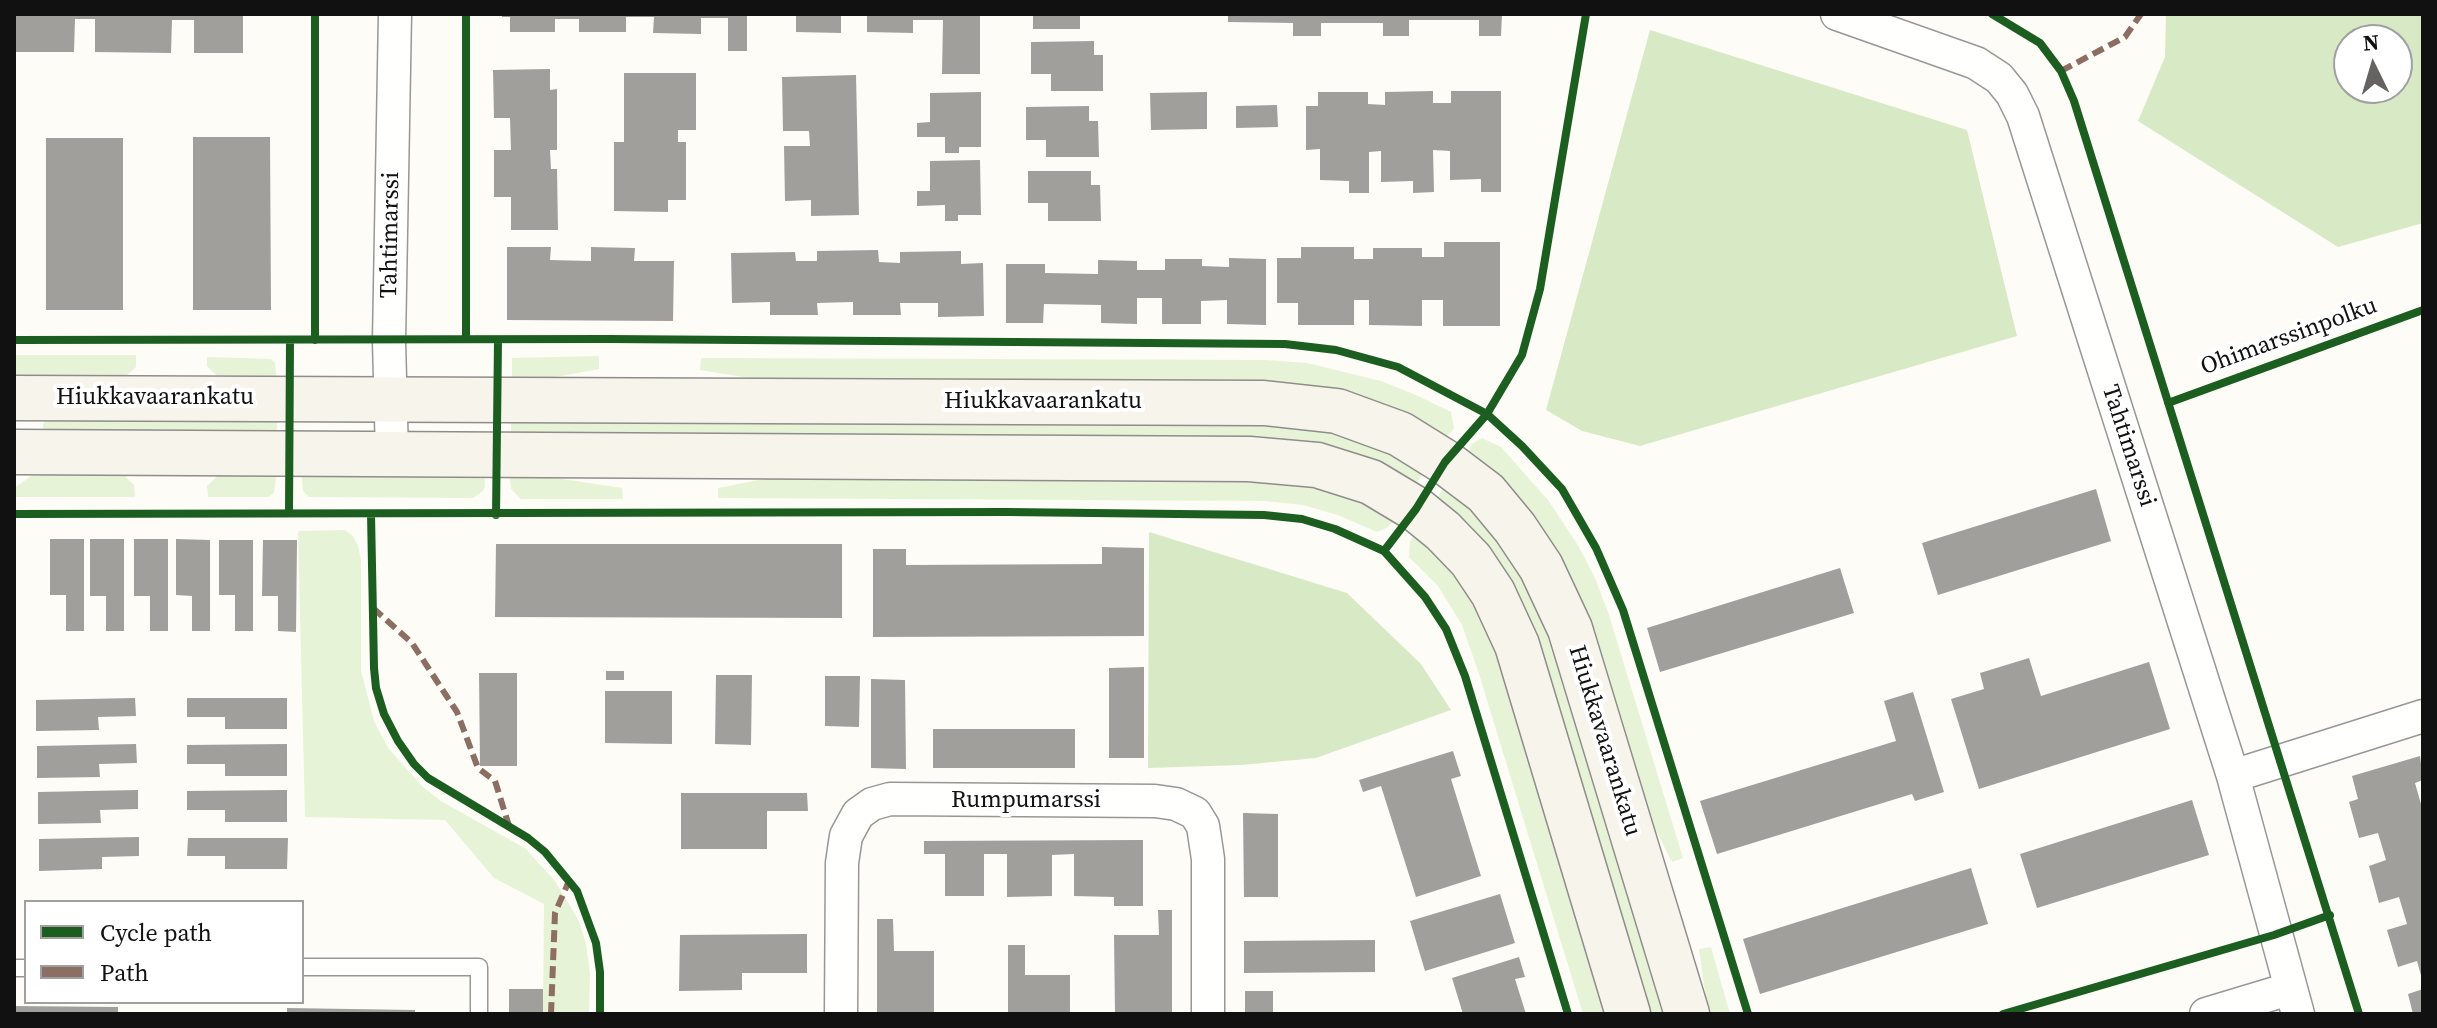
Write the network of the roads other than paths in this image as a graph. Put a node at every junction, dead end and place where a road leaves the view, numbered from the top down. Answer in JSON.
{"nodes":[{"id":1,"x":395,"y":14,"type":"edge"},
{"id":2,"x":1837,"y":14,"type":"edge"},
{"id":3,"x":14,"y":398,"type":"edge"},
{"id":4,"x":391,"y":399,"type":"junction"},
{"id":5,"x":14,"y":452,"type":"edge"},
{"id":6,"x":392,"y":455,"type":"junction"},
{"id":7,"x":2423,"y":716,"type":"edge"},
{"id":8,"x":2233,"y":776,"type":"junction"},
{"id":9,"x":304,"y":967,"type":"edge"},
{"id":10,"x":2294,"y":1001,"type":"edge"},
{"id":11,"x":479,"y":1014,"type":"edge"},
{"id":12,"x":841,"y":1014,"type":"edge"},
{"id":13,"x":1208,"y":1014,"type":"edge"},
{"id":14,"x":1628,"y":1014,"type":"edge"},
{"id":15,"x":1687,"y":1014,"type":"edge"},
{"id":16,"x":2206,"y":1014,"type":"edge"}],
"edges":[{"from":1,"to":4,"type":"street","name":"Tahtimarssi"},
{"from":2,"to":8,"type":"street","name":"Tahtimarssi"},
{"from":3,"to":4,"type":"street","name":"Hiukkavaarankatu"},
{"from":4,"to":6,"type":"street","name":"Tahtimarssi"},
{"from":4,"to":15,"type":"street","name":"Hiukkavaarankatu"},
{"from":5,"to":6,"type":"street"},
{"from":6,"to":14,"type":"street"},
{"from":7,"to":8,"type":"street"},
{"from":8,"to":10,"type":"street","name":"Tahtimarssi"},
{"from":9,"to":11,"type":"lane"},
{"from":10,"to":16,"type":"street"},
{"from":12,"to":13,"type":"street","name":"Rumpumarssi"}]}
